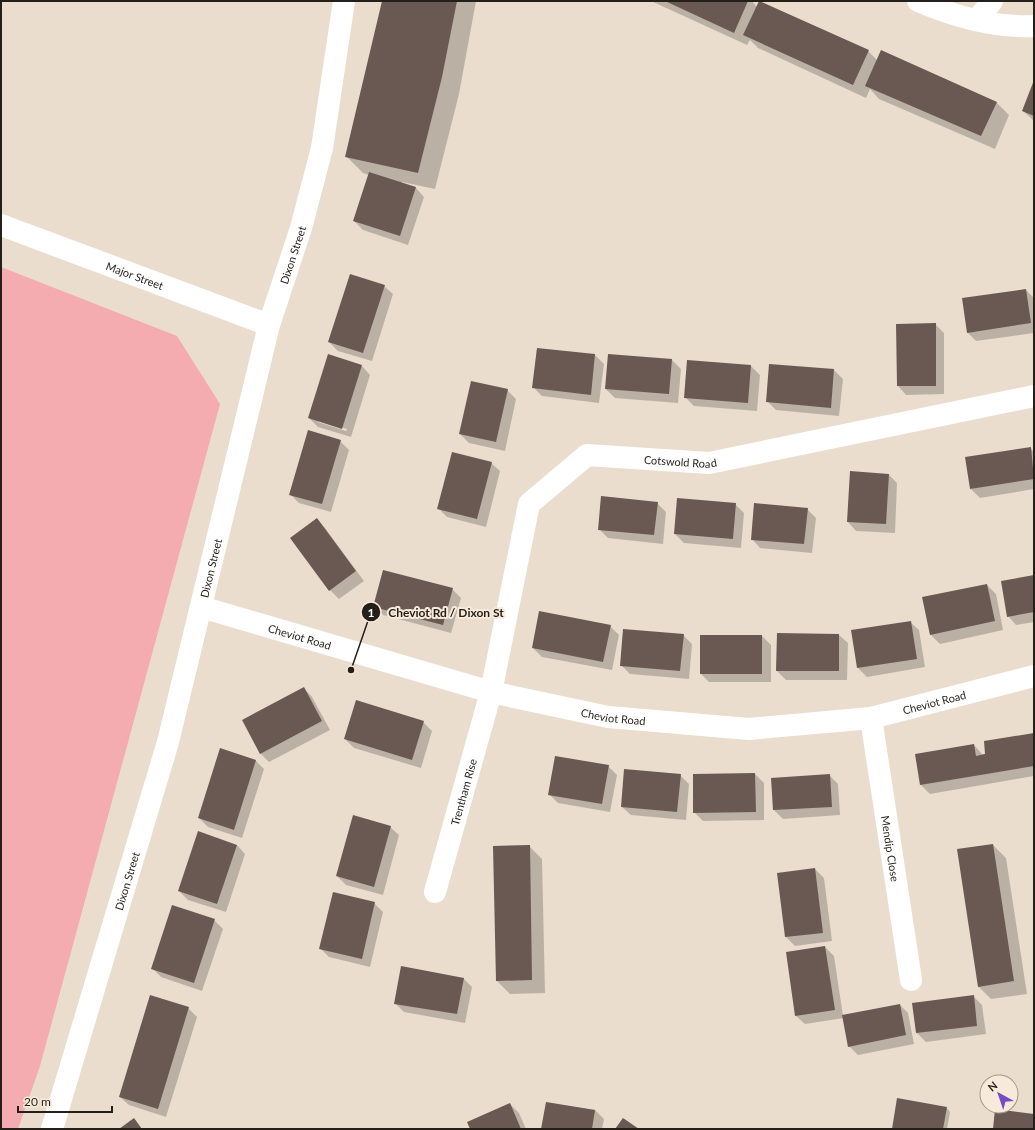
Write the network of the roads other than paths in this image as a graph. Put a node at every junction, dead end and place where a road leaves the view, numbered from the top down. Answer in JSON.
{"nodes":[{"id":1,"x":344,"y":1,"type":"edge"},
{"id":2,"x":918,"y":1,"type":"edge"},
{"id":3,"x":992,"y":1,"type":"edge"},
{"id":4,"x":977,"y":20,"type":"junction"},
{"id":5,"x":1034,"y":26,"type":"edge"},
{"id":6,"x":1,"y":225,"type":"edge"},
{"id":7,"x":269,"y":325,"type":"junction"},
{"id":8,"x":1034,"y":396,"type":"edge"},
{"id":9,"x":201,"y":607,"type":"junction"},
{"id":10,"x":1034,"y":676,"type":"edge"},
{"id":11,"x":491,"y":692,"type":"junction"},
{"id":12,"x":871,"y":718,"type":"junction"},
{"id":13,"x":435,"y":892,"type":"dead end"},
{"id":14,"x":911,"y":980,"type":"dead end"},
{"id":15,"x":52,"y":1129,"type":"edge"}],
"edges":[{"from":1,"to":7,"type":"street","name":"Dixon Street"},
{"from":2,"to":4,"type":"street"},
{"from":3,"to":4,"type":"street"},
{"from":4,"to":5,"type":"street"},
{"from":6,"to":7,"type":"street","name":"Major Street"},
{"from":7,"to":9,"type":"street","name":"Dixon Street"},
{"from":8,"to":11,"type":"street","name":"Cotswold Road"},
{"from":9,"to":11,"type":"street","name":"Cheviot Road"},
{"from":9,"to":15,"type":"street","name":"Dixon Street"},
{"from":10,"to":12,"type":"street","name":"Cheviot Road"},
{"from":11,"to":12,"type":"street","name":"Cheviot Road"},
{"from":11,"to":13,"type":"street","name":"Trentham Rise"},
{"from":12,"to":14,"type":"street","name":"Mendip Close"}]}
